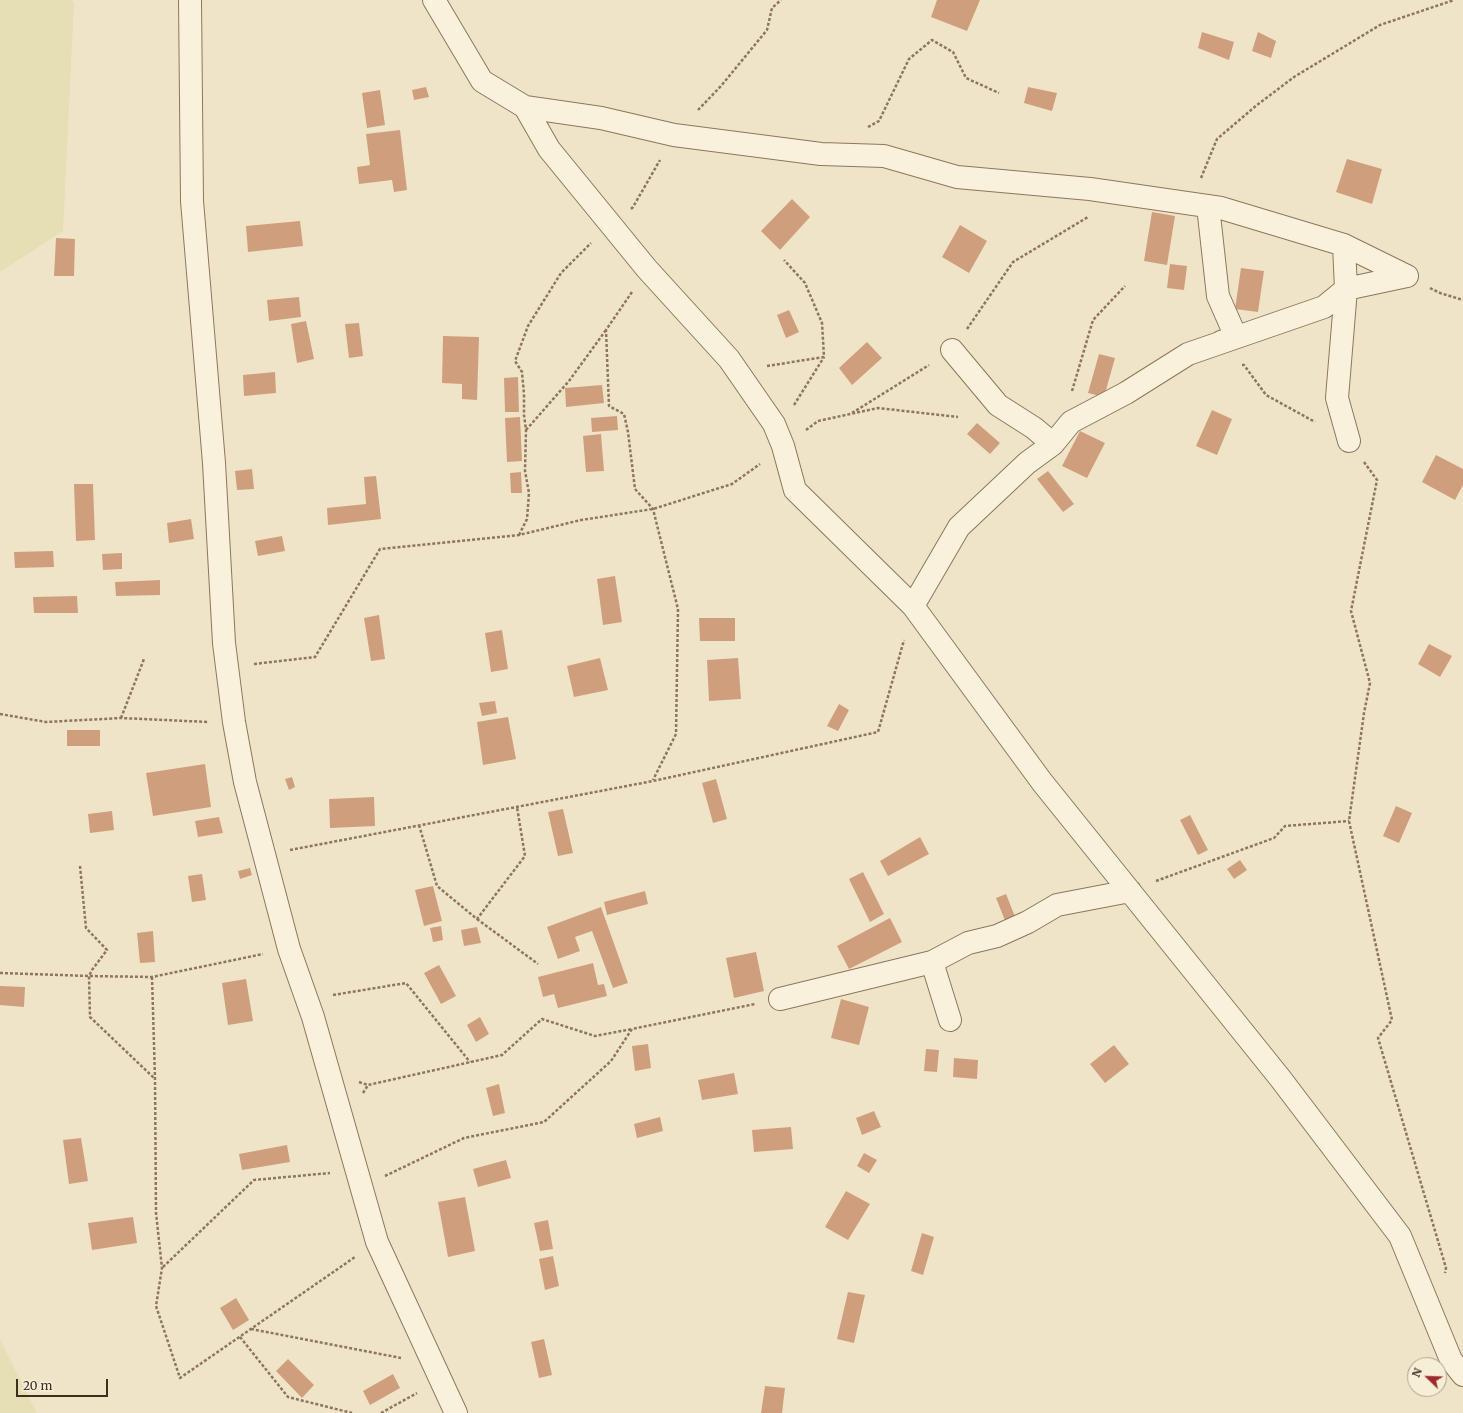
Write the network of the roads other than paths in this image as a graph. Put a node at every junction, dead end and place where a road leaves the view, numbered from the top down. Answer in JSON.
{"nodes":[{"id":1,"x":190,"y":0,"type":"edge"},
{"id":2,"x":434,"y":0,"type":"edge"},
{"id":3,"x":526,"y":107,"type":"junction"},
{"id":4,"x":1199,"y":205,"type":"junction"},
{"id":5,"x":1344,"y":245,"type":"junction"},
{"id":6,"x":1346,"y":289,"type":"junction"},
{"id":7,"x":952,"y":350,"type":"road end"},
{"id":8,"x":1188,"y":354,"type":"junction"},
{"id":9,"x":1349,"y":441,"type":"road end"},
{"id":10,"x":1053,"y":444,"type":"junction"},
{"id":11,"x":913,"y":606,"type":"junction"},
{"id":12,"x":1130,"y":891,"type":"junction"},
{"id":13,"x":932,"y":962,"type":"junction"},
{"id":14,"x":780,"y":999,"type":"road end"},
{"id":15,"x":950,"y":1020,"type":"dead end"},
{"id":16,"x":1463,"y":1375,"type":"edge"},
{"id":17,"x":456,"y":1413,"type":"edge"}],
"edges":[{"from":1,"to":17,"type":"street"},
{"from":2,"to":3,"type":"street"},
{"from":3,"to":4,"type":"street"},
{"from":3,"to":11,"type":"street"},
{"from":4,"to":5,"type":"street"},
{"from":4,"to":8,"type":"street"},
{"from":5,"to":6,"type":"street"},
{"from":5,"to":6,"type":"street"},
{"from":6,"to":8,"type":"street"},
{"from":6,"to":9,"type":"street"},
{"from":7,"to":10,"type":"street"},
{"from":8,"to":10,"type":"street"},
{"from":10,"to":11,"type":"street"},
{"from":11,"to":12,"type":"street"},
{"from":12,"to":13,"type":"street"},
{"from":12,"to":16,"type":"street"},
{"from":13,"to":14,"type":"street"},
{"from":13,"to":15,"type":"street"}]}
